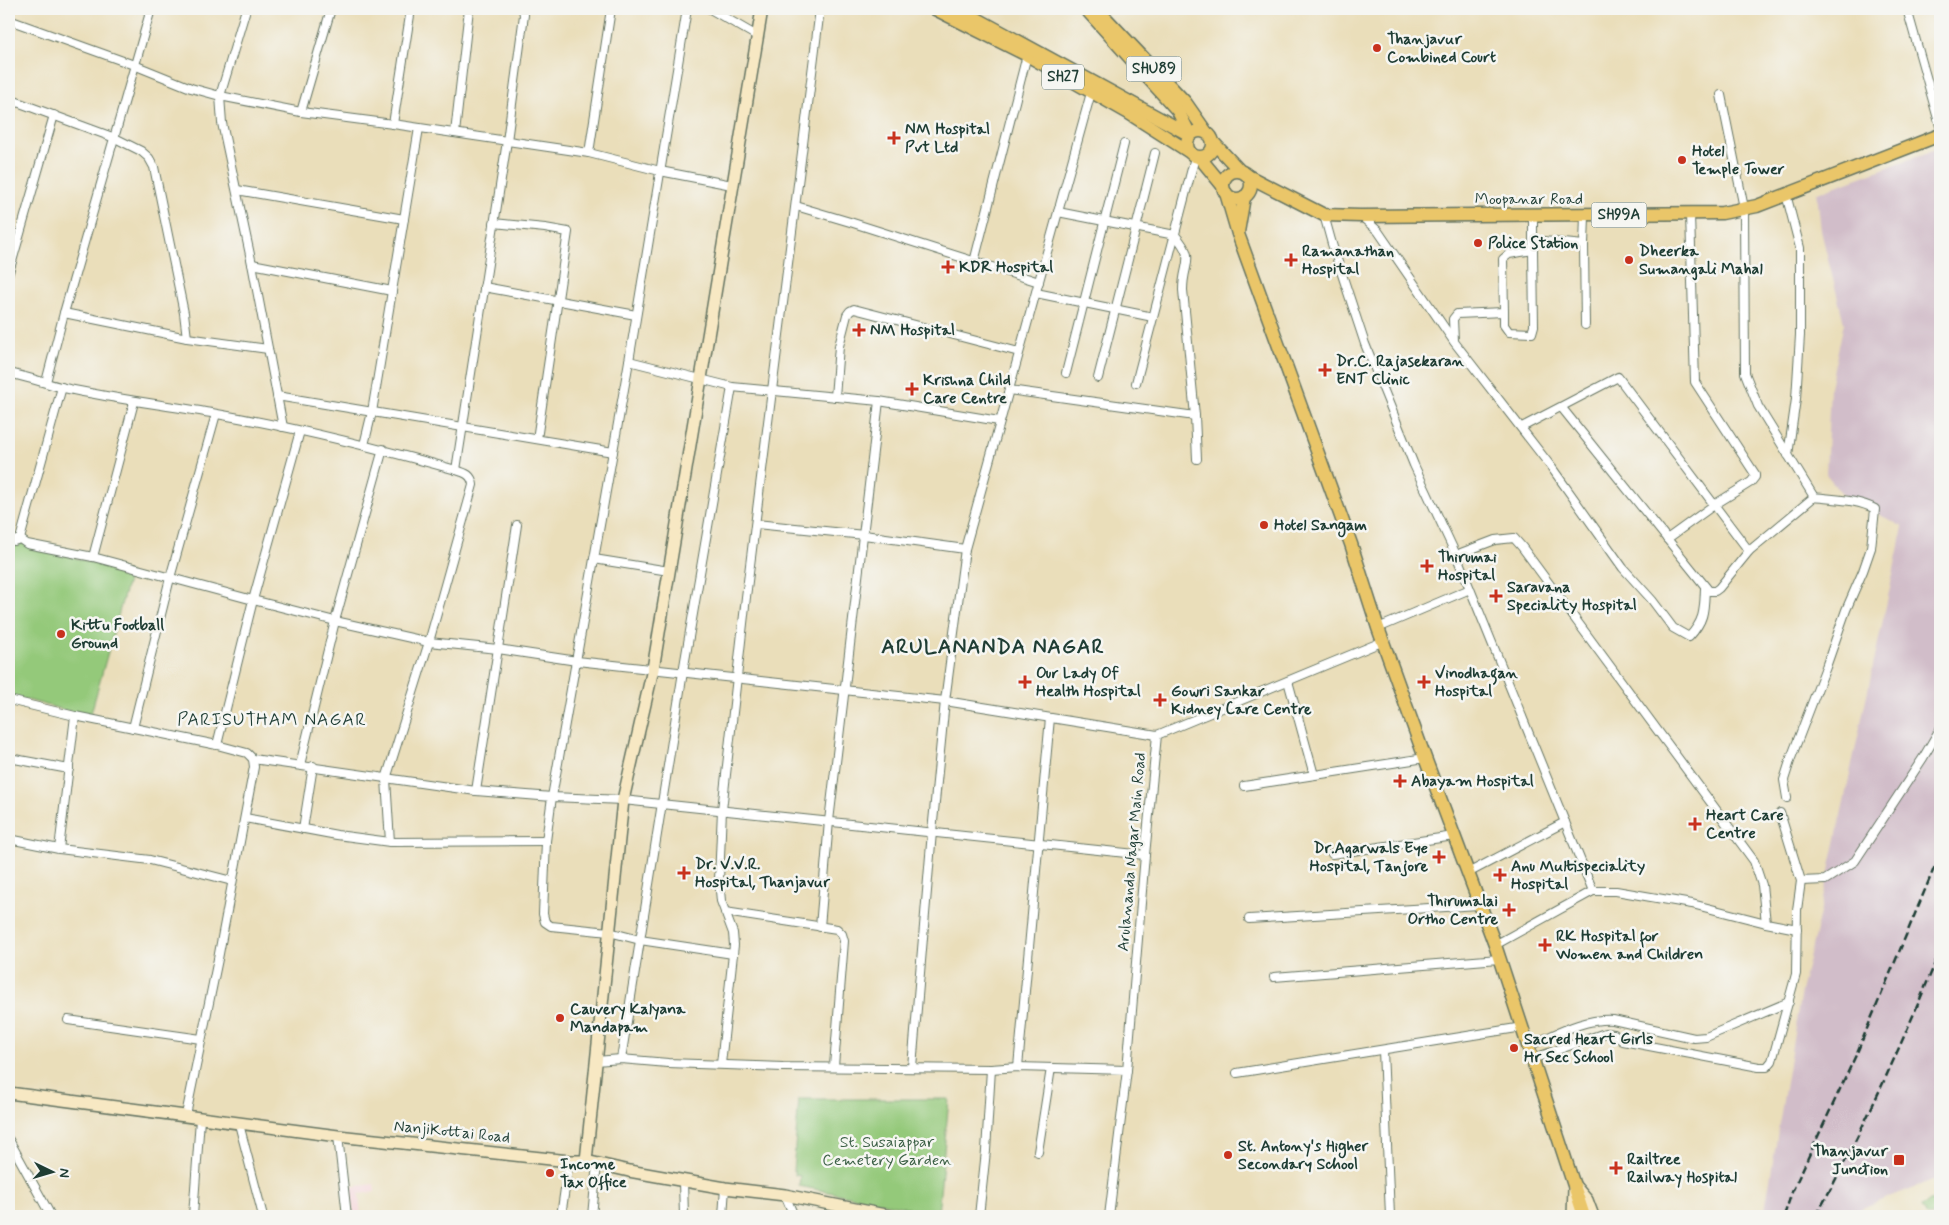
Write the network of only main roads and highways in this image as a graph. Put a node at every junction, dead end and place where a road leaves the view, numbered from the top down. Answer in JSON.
{"nodes":[{"id":1,"x":935,"y":9,"type":"edge"},
{"id":2,"x":959,"y":9,"type":"edge"},
{"id":3,"x":1086,"y":9,"type":"edge"},
{"id":4,"x":1097,"y":9,"type":"edge"},
{"id":5,"x":1093,"y":87,"type":"junction"},
{"id":6,"x":1190,"y":135,"type":"junction"},
{"id":7,"x":1940,"y":135,"type":"edge"},
{"id":8,"x":1209,"y":137,"type":"junction"},
{"id":9,"x":1194,"y":155,"type":"junction"},
{"id":10,"x":1244,"y":174,"type":"junction"},
{"id":11,"x":1224,"y":190,"type":"junction"},
{"id":12,"x":1246,"y":195,"type":"junction"},
{"id":13,"x":1288,"y":196,"type":"junction"},
{"id":14,"x":1238,"y":234,"type":"junction"},
{"id":15,"x":1584,"y":1216,"type":"edge"}],
"edges":[{"from":1,"to":5,"type":"main road","number":"SH27"},
{"from":2,"to":5,"type":"main road","number":"SH27"},
{"from":3,"to":6,"type":"main road","number":"SHU89"},
{"from":4,"to":8,"type":"main road","number":"SHU89"},
{"from":5,"to":6,"type":"main road","number":"SH27"},
{"from":5,"to":9,"type":"main road","number":"SH27"},
{"from":6,"to":8,"type":"main road"},
{"from":6,"to":9,"type":"main road"},
{"from":7,"to":13,"type":"main road","name":"Moopanar Road","number":"SH99A"},
{"from":8,"to":9,"type":"main road"},
{"from":8,"to":10,"type":"main road","number":"SHU89"},
{"from":9,"to":11,"type":"main road"},
{"from":10,"to":11,"type":"main road"},
{"from":10,"to":12,"type":"main road"},
{"from":10,"to":13,"type":"main road","name":"Moopanar Road","number":"SH99A"},
{"from":11,"to":12,"type":"main road"},
{"from":11,"to":14,"type":"main road"},
{"from":12,"to":13,"type":"main road","name":"Moopanar Road","number":"SH99A"},
{"from":12,"to":14,"type":"main road"},
{"from":14,"to":15,"type":"main road"}]}
